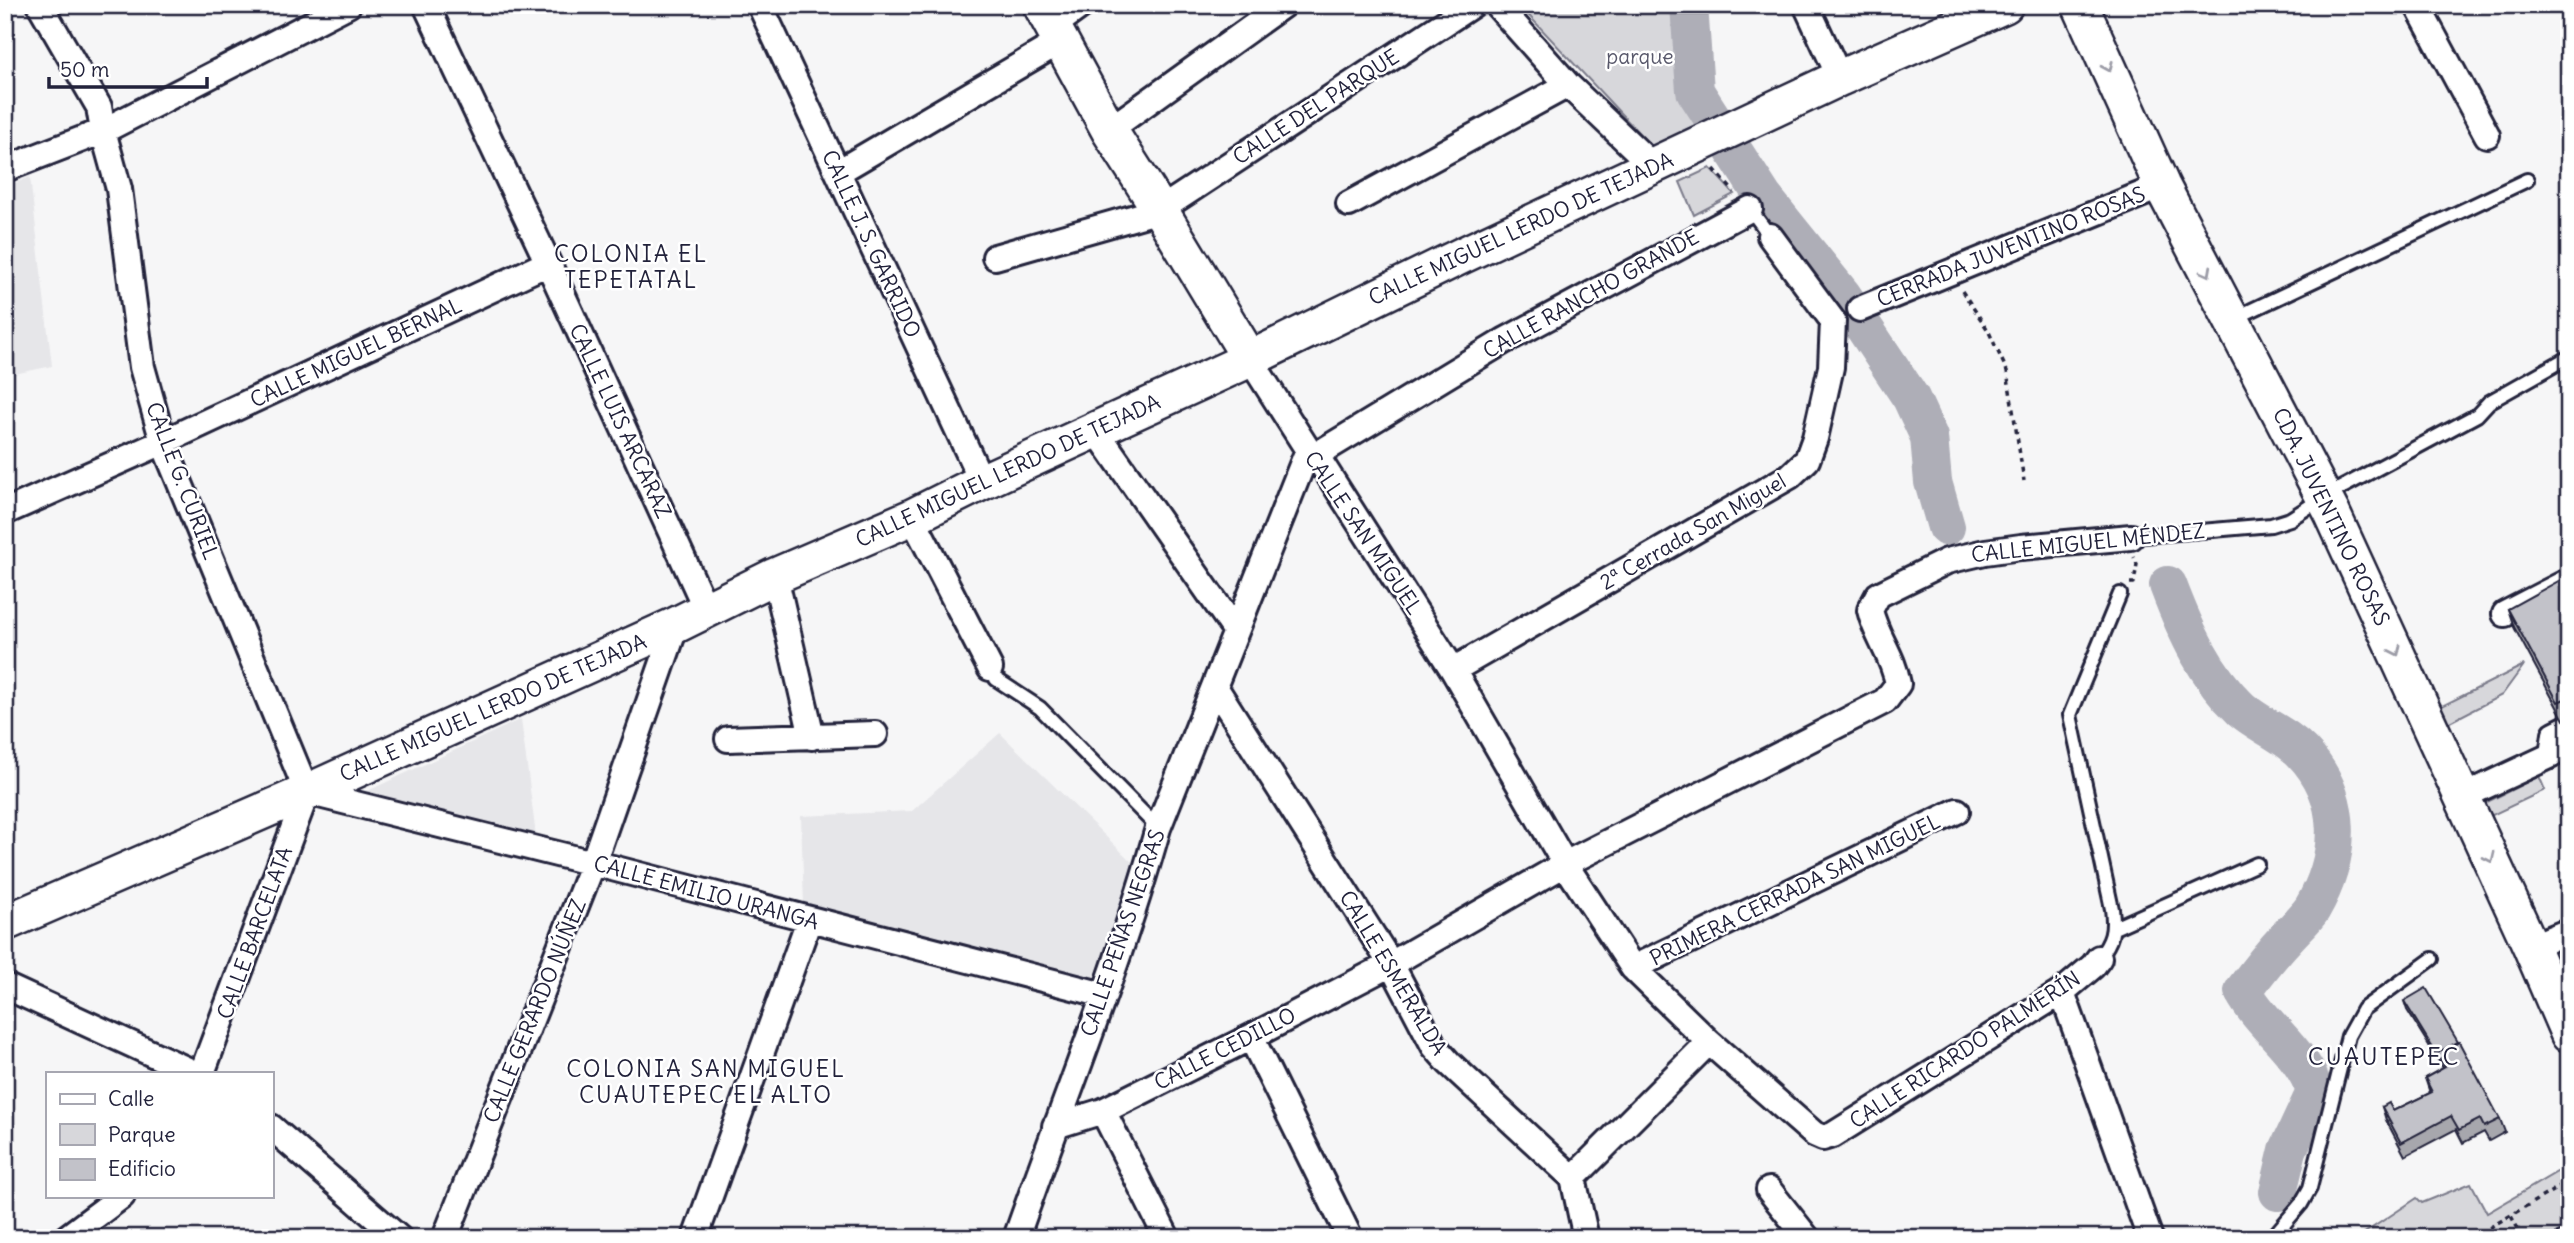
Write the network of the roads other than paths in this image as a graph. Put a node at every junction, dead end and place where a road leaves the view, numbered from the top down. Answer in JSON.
{"nodes":[{"id":1,"x":40,"y":5,"type":"edge"},
{"id":2,"x":348,"y":5,"type":"edge"},
{"id":3,"x":426,"y":5,"type":"edge"},
{"id":4,"x":760,"y":5,"type":"edge"},
{"id":5,"x":1082,"y":5,"type":"edge"},
{"id":6,"x":1283,"y":5,"type":"edge"},
{"id":7,"x":1472,"y":5,"type":"edge"},
{"id":8,"x":1497,"y":5,"type":"edge"},
{"id":9,"x":1806,"y":5,"type":"edge"},
{"id":10,"x":2005,"y":5,"type":"edge"},
{"id":11,"x":2080,"y":5,"type":"edge"},
{"id":12,"x":2417,"y":5,"type":"edge"},
{"id":13,"x":1052,"y":24,"type":"edge"},
{"id":14,"x":1840,"y":78,"type":"junction"},
{"id":15,"x":1567,"y":85,"type":"junction"},
{"id":16,"x":103,"y":131,"type":"junction"},
{"id":17,"x":1109,"y":131,"type":"junction"},
{"id":18,"x":2487,"y":135,"type":"dead end"},
{"id":19,"x":1662,"y":163,"type":"junction"},
{"id":20,"x":5,"y":169,"type":"edge"},
{"id":21,"x":838,"y":172,"type":"junction"},
{"id":22,"x":2527,"y":180,"type":"dead end"},
{"id":23,"x":2162,"y":186,"type":"junction"},
{"id":24,"x":1349,"y":204,"type":"dead end"},
{"id":25,"x":1160,"y":209,"type":"junction"},
{"id":26,"x":1750,"y":209,"type":"joint"},
{"id":27,"x":1770,"y":236,"type":"joint"},
{"id":28,"x":995,"y":257,"type":"dead end"},
{"id":29,"x":548,"y":263,"type":"junction"},
{"id":30,"x":1860,"y":309,"type":"dead end"},
{"id":31,"x":2232,"y":319,"type":"junction"},
{"id":32,"x":2569,"y":357,"type":"edge"},
{"id":33,"x":1250,"y":359,"type":"junction"},
{"id":34,"x":1095,"y":429,"type":"junction"},
{"id":35,"x":163,"y":442,"type":"junction"},
{"id":36,"x":1312,"y":452,"type":"junction"},
{"id":37,"x":982,"y":482,"type":"junction"},
{"id":38,"x":2324,"y":497,"type":"junction"},
{"id":39,"x":5,"y":512,"type":"edge"},
{"id":40,"x":912,"y":517,"type":"junction"},
{"id":41,"x":2131,"y":537,"type":"joint"},
{"id":42,"x":775,"y":576,"type":"junction"},
{"id":43,"x":2569,"y":581,"type":"edge"},
{"id":44,"x":2120,"y":594,"type":"road end"},
{"id":45,"x":706,"y":609,"type":"junction"},
{"id":46,"x":2505,"y":614,"type":"dead end"},
{"id":47,"x":676,"y":625,"type":"junction"},
{"id":48,"x":1235,"y":630,"type":"junction"},
{"id":49,"x":1453,"y":670,"type":"junction"},
{"id":50,"x":993,"y":673,"type":"joint"},
{"id":51,"x":1215,"y":687,"type":"junction"},
{"id":52,"x":2569,"y":727,"type":"edge"},
{"id":53,"x":875,"y":734,"type":"dead end"},
{"id":54,"x":812,"y":737,"type":"junction"},
{"id":55,"x":728,"y":739,"type":"dead end"},
{"id":56,"x":307,"y":792,"type":"junction"},
{"id":57,"x":2462,"y":797,"type":"junction"},
{"id":58,"x":1957,"y":811,"type":"dead end"},
{"id":59,"x":1158,"y":828,"type":"junction"},
{"id":60,"x":593,"y":863,"type":"junction"},
{"id":61,"x":1566,"y":863,"type":"junction"},
{"id":62,"x":2257,"y":864,"type":"dead end"},
{"id":63,"x":808,"y":920,"type":"junction"},
{"id":64,"x":5,"y":923,"type":"edge"},
{"id":65,"x":2114,"y":929,"type":"junction"},
{"id":66,"x":2569,"y":931,"type":"edge"},
{"id":67,"x":2531,"y":947,"type":"junction"},
{"id":68,"x":2099,"y":958,"type":"joint"},
{"id":69,"x":2432,"y":959,"type":"dead end"},
{"id":70,"x":1391,"y":964,"type":"junction"},
{"id":71,"x":1633,"y":968,"type":"junction"},
{"id":72,"x":5,"y":986,"type":"edge"},
{"id":73,"x":2062,"y":992,"type":"junction"},
{"id":74,"x":1104,"y":995,"type":"junction"},
{"id":75,"x":2569,"y":1035,"type":"edge"},
{"id":76,"x":1251,"y":1037,"type":"junction"},
{"id":77,"x":1709,"y":1042,"type":"junction"},
{"id":78,"x":192,"y":1072,"type":"edge"},
{"id":79,"x":202,"y":1072,"type":"edge"},
{"id":80,"x":1102,"y":1111,"type":"junction"},
{"id":81,"x":1055,"y":1126,"type":"junction"},
{"id":82,"x":273,"y":1129,"type":"edge"},
{"id":83,"x":1823,"y":1138,"type":"joint"},
{"id":84,"x":1573,"y":1178,"type":"junction"},
{"id":85,"x":1769,"y":1190,"type":"dead end"},
{"id":86,"x":119,"y":1198,"type":"edge"},
{"id":87,"x":388,"y":1235,"type":"edge"},
{"id":88,"x":2273,"y":1237,"type":"edge"},
{"id":89,"x":66,"y":1238,"type":"edge"},
{"id":90,"x":445,"y":1238,"type":"edge"},
{"id":91,"x":695,"y":1238,"type":"edge"},
{"id":92,"x":1016,"y":1238,"type":"edge"},
{"id":93,"x":1167,"y":1238,"type":"edge"},
{"id":94,"x":1350,"y":1238,"type":"edge"},
{"id":95,"x":1586,"y":1238,"type":"edge"},
{"id":96,"x":1807,"y":1238,"type":"edge"},
{"id":97,"x":2150,"y":1238,"type":"edge"}],
"edges":[{"from":1,"to":16,"type":"street","name":"CALLE G. CURIEL"},
{"from":2,"to":16,"type":"street"},
{"from":3,"to":29,"type":"street","name":"CALLE LUIS ARCARAZ"},
{"from":4,"to":21,"type":"street","name":"CALLE J. S. GARRIDO"},
{"from":5,"to":13,"type":"street"},
{"from":6,"to":17,"type":"street"},
{"from":7,"to":25,"type":"street","name":"CALLE DEL PARQUE"},
{"from":8,"to":15,"type":"street"},
{"from":9,"to":14,"type":"street"},
{"from":10,"to":14,"type":"street","name":"CALLE MIGUEL LERDO DE TEJADA"},
{"from":11,"to":23,"type":"street","name":"CDA. JUVENTINO ROSAS","one_way":true},
{"from":12,"to":18,"type":"street"},
{"from":13,"to":17,"type":"street","name":"CALLE SAN MIGUEL"},
{"from":13,"to":21,"type":"street"},
{"from":14,"to":19,"type":"street","name":"CALLE MIGUEL LERDO DE TEJADA"},
{"from":15,"to":19,"type":"street"},
{"from":15,"to":24,"type":"street"},
{"from":16,"to":20,"type":"street"},
{"from":16,"to":35,"type":"street","name":"CALLE G. CURIEL"},
{"from":17,"to":25,"type":"street","name":"CALLE SAN MIGUEL"},
{"from":19,"to":33,"type":"street","name":"CALLE MIGUEL LERDO DE TEJADA"},
{"from":21,"to":37,"type":"street","name":"CALLE J. S. GARRIDO"},
{"from":22,"to":31,"type":"lane"},
{"from":23,"to":30,"type":"street","name":"CERRADA JUVENTINO ROSAS"},
{"from":23,"to":31,"type":"street","name":"CDA. JUVENTINO ROSAS","one_way":true},
{"from":25,"to":28,"type":"street","name":"CALLE DEL PARQUE"},
{"from":25,"to":33,"type":"street","name":"CALLE SAN MIGUEL"},
{"from":26,"to":27,"type":"lane"},
{"from":26,"to":36,"type":"street","name":"CALLE RANCHO GRANDE"},
{"from":27,"to":49,"type":"street","name":"2ª Cerrada San Miguel"},
{"from":29,"to":35,"type":"street","name":"CALLE MIGUEL BERNAL"},
{"from":29,"to":45,"type":"street","name":"CALLE LUIS ARCARAZ"},
{"from":31,"to":38,"type":"street","name":"CDA. JUVENTINO ROSAS"},
{"from":32,"to":38,"type":"lane","name":"CALLE MIGUEL MÉNDEZ"},
{"from":33,"to":34,"type":"street","name":"CALLE MIGUEL LERDO DE TEJADA"},
{"from":33,"to":36,"type":"street","name":"CALLE SAN MIGUEL"},
{"from":34,"to":37,"type":"street","name":"CALLE MIGUEL LERDO DE TEJADA"},
{"from":34,"to":48,"type":"street"},
{"from":35,"to":39,"type":"street","name":"CALLE MIGUEL BERNAL"},
{"from":35,"to":56,"type":"street","name":"CALLE G. CURIEL"},
{"from":36,"to":48,"type":"street","name":"CALLE PEÑAS NEGRAS"},
{"from":36,"to":49,"type":"street","name":"CALLE SAN MIGUEL"},
{"from":37,"to":40,"type":"street","name":"CALLE MIGUEL LERDO DE TEJADA"},
{"from":38,"to":41,"type":"lane","name":"CALLE MIGUEL MÉNDEZ"},
{"from":38,"to":57,"type":"street","name":"CDA. JUVENTINO ROSAS","one_way":true},
{"from":40,"to":42,"type":"street","name":"CALLE MIGUEL LERDO DE TEJADA"},
{"from":40,"to":50,"type":"street"},
{"from":41,"to":61,"type":"street","name":"CALLE MIGUEL MÉNDEZ"},
{"from":42,"to":45,"type":"street","name":"CALLE MIGUEL LERDO DE TEJADA"},
{"from":42,"to":54,"type":"street"},
{"from":43,"to":46,"type":"street"},
{"from":44,"to":65,"type":"lane"},
{"from":45,"to":47,"type":"street","name":"CALLE MIGUEL LERDO DE TEJADA"},
{"from":47,"to":56,"type":"street","name":"CALLE MIGUEL LERDO DE TEJADA"},
{"from":47,"to":60,"type":"street","name":"CALLE GERARDO NÚÑEZ"},
{"from":48,"to":51,"type":"street","name":"CALLE PEÑAS NEGRAS"},
{"from":49,"to":61,"type":"street","name":"CALLE SAN MIGUEL"},
{"from":50,"to":59,"type":"lane"},
{"from":51,"to":59,"type":"street","name":"CALLE PEÑAS NEGRAS"},
{"from":51,"to":70,"type":"street","name":"CALLE ESMERALDA"},
{"from":52,"to":57,"type":"street"},
{"from":53,"to":54,"type":"street"},
{"from":54,"to":55,"type":"street"},
{"from":56,"to":60,"type":"street","name":"CALLE EMILIO URANGA"},
{"from":56,"to":64,"type":"street","name":"CALLE MIGUEL LERDO DE TEJADA"},
{"from":56,"to":79,"type":"street","name":"CALLE BARCELATA"},
{"from":57,"to":67,"type":"street","name":"CDA. JUVENTINO ROSAS","one_way":true},
{"from":58,"to":71,"type":"street","name":"PRIMERA CERRADA SAN MIGUEL"},
{"from":59,"to":74,"type":"street","name":"CALLE PEÑAS NEGRAS"},
{"from":60,"to":63,"type":"street","name":"CALLE EMILIO URANGA"},
{"from":60,"to":90,"type":"street","name":"CALLE GERARDO NÚÑEZ"},
{"from":61,"to":70,"type":"street","name":"CALLE CEDILLO"},
{"from":61,"to":71,"type":"street","name":"CALLE SAN MIGUEL"},
{"from":62,"to":65,"type":"lane"},
{"from":63,"to":74,"type":"street","name":"CALLE EMILIO URANGA"},
{"from":63,"to":91,"type":"street"},
{"from":65,"to":68,"type":"lane","name":"CALLE RICARDO PALMERÍN"},
{"from":66,"to":67,"type":"street"},
{"from":67,"to":75,"type":"street","name":"CDA. JUVENTINO ROSAS"},
{"from":68,"to":73,"type":"street","name":"CALLE RICARDO PALMERÍN"},
{"from":69,"to":88,"type":"lane"},
{"from":70,"to":76,"type":"street","name":"CALLE CEDILLO"},
{"from":70,"to":84,"type":"street","name":"CALLE ESMERALDA"},
{"from":71,"to":77,"type":"street","name":"CALLE SAN MIGUEL"},
{"from":72,"to":78,"type":"street"},
{"from":73,"to":83,"type":"street","name":"CALLE RICARDO PALMERÍN"},
{"from":73,"to":97,"type":"street"},
{"from":74,"to":81,"type":"street","name":"CALLE PEÑAS NEGRAS"},
{"from":76,"to":80,"type":"street","name":"CALLE CEDILLO"},
{"from":76,"to":94,"type":"street"},
{"from":77,"to":83,"type":"street","name":"CALLE SAN MIGUEL"},
{"from":77,"to":84,"type":"street"},
{"from":80,"to":81,"type":"street","name":"CALLE CEDILLO"},
{"from":80,"to":93,"type":"street"},
{"from":81,"to":92,"type":"street","name":"CALLE PEÑAS NEGRAS"},
{"from":82,"to":87,"type":"street"},
{"from":84,"to":95,"type":"street"},
{"from":85,"to":96,"type":"street"},
{"from":86,"to":89,"type":"street"}]}
